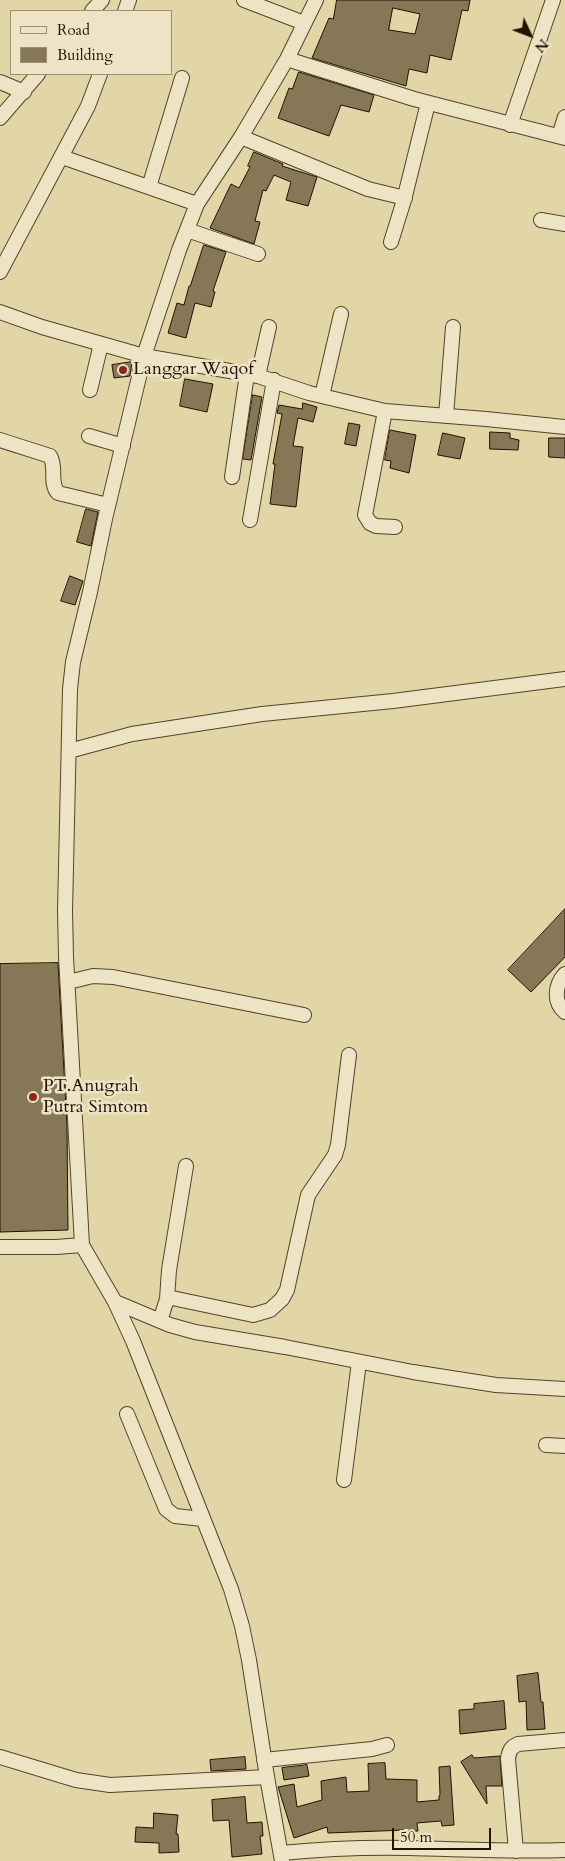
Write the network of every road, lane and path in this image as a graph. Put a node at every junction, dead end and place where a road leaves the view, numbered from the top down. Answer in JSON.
{"nodes":[{"id":1,"x":102,"y":0,"type":"edge"},
{"id":2,"x":244,"y":0,"type":"edge"},
{"id":3,"x":316,"y":0,"type":"edge"},
{"id":4,"x":553,"y":0,"type":"edge"},
{"id":5,"x":93,"y":10,"type":"edge"},
{"id":6,"x":304,"y":23,"type":"junction"},
{"id":7,"x":287,"y":59,"type":"junction"},
{"id":8,"x":37,"y":75,"type":"edge"},
{"id":9,"x":100,"y":75,"type":"edge"},
{"id":10,"x":182,"y":78,"type":"dead end"},
{"id":11,"x":0,"y":82,"type":"edge"},
{"id":12,"x":24,"y":92,"type":"junction"},
{"id":13,"x":428,"y":103,"type":"junction"},
{"id":14,"x":565,"y":117,"type":"edge"},
{"id":15,"x":0,"y":118,"type":"edge"},
{"id":16,"x":510,"y":125,"type":"junction"},
{"id":17,"x":241,"y":137,"type":"junction"},
{"id":18,"x":562,"y":137,"type":"edge"},
{"id":19,"x":62,"y":157,"type":"junction"},
{"id":20,"x":149,"y":187,"type":"junction"},
{"id":21,"x":405,"y":198,"type":"junction"},
{"id":22,"x":197,"y":204,"type":"junction"},
{"id":23,"x":541,"y":220,"type":"dead end"},
{"id":24,"x":565,"y":224,"type":"edge"},
{"id":25,"x":187,"y":230,"type":"junction"},
{"id":26,"x":391,"y":242,"type":"dead end"},
{"id":27,"x":258,"y":254,"type":"dead end"},
{"id":28,"x":0,"y":272,"type":"edge"},
{"id":29,"x":0,"y":312,"type":"edge"},
{"id":30,"x":340,"y":314,"type":"dead end"},
{"id":31,"x":269,"y":327,"type":"dead end"},
{"id":32,"x":453,"y":327,"type":"dead end"},
{"id":33,"x":101,"y":344,"type":"junction"},
{"id":34,"x":144,"y":356,"type":"junction"},
{"id":35,"x":253,"y":375,"type":"junction"},
{"id":36,"x":274,"y":380,"type":"junction"},
{"id":37,"x":90,"y":390,"type":"dead end"},
{"id":38,"x":322,"y":396,"type":"junction"},
{"id":39,"x":386,"y":411,"type":"junction"},
{"id":40,"x":446,"y":416,"type":"junction"},
{"id":41,"x":565,"y":427,"type":"edge"},
{"id":42,"x":89,"y":436,"type":"dead end"},
{"id":43,"x":0,"y":440,"type":"edge"},
{"id":44,"x":123,"y":446,"type":"junction"},
{"id":45,"x":232,"y":477,"type":"dead end"},
{"id":46,"x":108,"y":505,"type":"junction"},
{"id":47,"x":250,"y":520,"type":"dead end"},
{"id":48,"x":395,"y":527,"type":"dead end"},
{"id":49,"x":565,"y":679,"type":"edge"},
{"id":50,"x":69,"y":751,"type":"junction"},
{"id":51,"x":565,"y":974,"type":"edge"},
{"id":52,"x":68,"y":982,"type":"junction"},
{"id":53,"x":565,"y":1012,"type":"edge"},
{"id":54,"x":304,"y":1014,"type":"dead end"},
{"id":55,"x":349,"y":1055,"type":"dead end"},
{"id":56,"x":186,"y":1166,"type":"dead end"},
{"id":57,"x":82,"y":1245,"type":"junction"},
{"id":58,"x":0,"y":1247,"type":"edge"},
{"id":59,"x":167,"y":1300,"type":"junction"},
{"id":60,"x":115,"y":1302,"type":"junction"},
{"id":61,"x":160,"y":1320,"type":"junction"},
{"id":62,"x":359,"y":1362,"type":"junction"},
{"id":63,"x":565,"y":1389,"type":"edge"},
{"id":64,"x":127,"y":1414,"type":"dead end"},
{"id":65,"x":546,"y":1445,"type":"dead end"},
{"id":66,"x":565,"y":1446,"type":"edge"},
{"id":67,"x":344,"y":1480,"type":"dead end"},
{"id":68,"x":203,"y":1519,"type":"junction"},
{"id":69,"x":565,"y":1740,"type":"edge"},
{"id":70,"x":387,"y":1745,"type":"dead end"},
{"id":71,"x":0,"y":1757,"type":"edge"},
{"id":72,"x":264,"y":1760,"type":"junction"},
{"id":73,"x":267,"y":1777,"type":"junction"},
{"id":74,"x":565,"y":1850,"type":"edge"},
{"id":75,"x":379,"y":1854,"type":"edge"},
{"id":76,"x":521,"y":1854,"type":"edge"},
{"id":77,"x":282,"y":1857,"type":"edge"}],
"edges":[{"from":1,"to":5,"type":"street"},
{"from":2,"to":6,"type":"street"},
{"from":3,"to":6,"type":"street"},
{"from":4,"to":16,"type":"street"},
{"from":6,"to":7,"type":"street"},
{"from":7,"to":13,"type":"street"},
{"from":7,"to":17,"type":"street"},
{"from":8,"to":12,"type":"street"},
{"from":9,"to":19,"type":"street"},
{"from":10,"to":20,"type":"street"},
{"from":11,"to":12,"type":"street"},
{"from":12,"to":15,"type":"street"},
{"from":13,"to":16,"type":"street"},
{"from":13,"to":21,"type":"street"},
{"from":14,"to":18,"type":"street"},
{"from":16,"to":18,"type":"street"},
{"from":17,"to":21,"type":"street"},
{"from":17,"to":22,"type":"street"},
{"from":19,"to":20,"type":"street"},
{"from":19,"to":28,"type":"street"},
{"from":20,"to":22,"type":"street"},
{"from":21,"to":26,"type":"street"},
{"from":22,"to":25,"type":"street"},
{"from":23,"to":24,"type":"street"},
{"from":25,"to":27,"type":"street"},
{"from":25,"to":34,"type":"street"},
{"from":29,"to":33,"type":"street"},
{"from":30,"to":38,"type":"street"},
{"from":31,"to":35,"type":"street"},
{"from":32,"to":40,"type":"street"},
{"from":33,"to":34,"type":"street"},
{"from":33,"to":37,"type":"street"},
{"from":34,"to":35,"type":"street"},
{"from":34,"to":44,"type":"street"},
{"from":35,"to":36,"type":"street"},
{"from":35,"to":45,"type":"street"},
{"from":36,"to":38,"type":"street"},
{"from":36,"to":47,"type":"street"},
{"from":38,"to":39,"type":"street"},
{"from":39,"to":40,"type":"street"},
{"from":39,"to":48,"type":"street"},
{"from":40,"to":41,"type":"street"},
{"from":42,"to":44,"type":"street"},
{"from":43,"to":46,"type":"street"},
{"from":44,"to":46,"type":"street"},
{"from":46,"to":50,"type":"street"},
{"from":49,"to":50,"type":"street"},
{"from":50,"to":52,"type":"street"},
{"from":51,"to":53,"type":"street"},
{"from":52,"to":54,"type":"street"},
{"from":52,"to":57,"type":"street"},
{"from":55,"to":59,"type":"street"},
{"from":56,"to":59,"type":"street"},
{"from":57,"to":58,"type":"street"},
{"from":57,"to":60,"type":"street"},
{"from":59,"to":61,"type":"street"},
{"from":60,"to":61,"type":"street"},
{"from":60,"to":68,"type":"street"},
{"from":61,"to":62,"type":"street"},
{"from":62,"to":63,"type":"street"},
{"from":62,"to":67,"type":"street"},
{"from":64,"to":68,"type":"street"},
{"from":65,"to":66,"type":"street"},
{"from":68,"to":72,"type":"street"},
{"from":69,"to":76,"type":"street"},
{"from":70,"to":72,"type":"street"},
{"from":71,"to":73,"type":"street"},
{"from":72,"to":73,"type":"street"},
{"from":73,"to":77,"type":"street"},
{"from":74,"to":76,"type":"street"},
{"from":75,"to":76,"type":"street"},
{"from":75,"to":77,"type":"street"}]}
